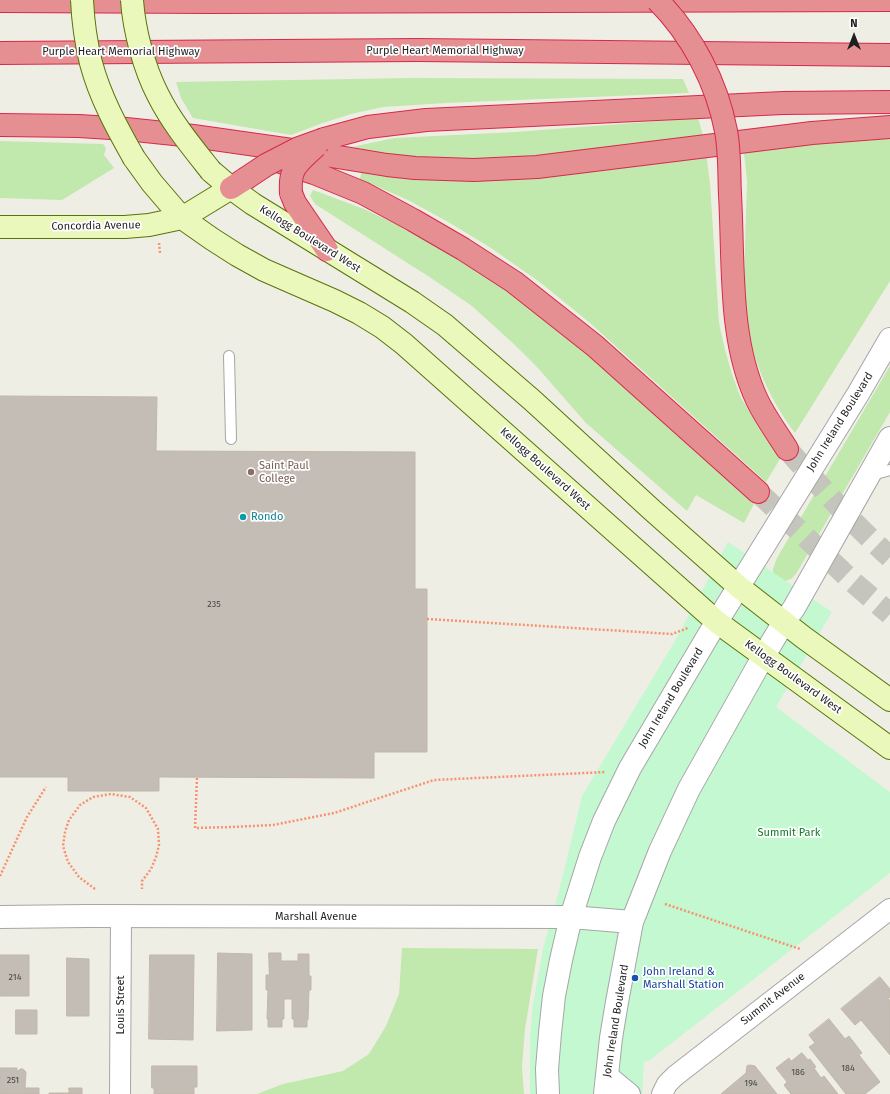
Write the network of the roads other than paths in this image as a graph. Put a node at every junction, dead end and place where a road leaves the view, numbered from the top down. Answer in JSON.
{"nodes":[{"id":1,"x":82,"y":0,"type":"edge"},
{"id":2,"x":132,"y":0,"type":"edge"},
{"id":3,"x":657,"y":0,"type":"edge"},
{"id":4,"x":769,"y":0,"type":"edge"},
{"id":5,"x":890,"y":0,"type":"edge"},
{"id":6,"x":0,"y":1,"type":"edge"},
{"id":7,"x":890,"y":8,"type":"edge"},
{"id":8,"x":0,"y":53,"type":"edge"},
{"id":9,"x":890,"y":55,"type":"edge"},
{"id":10,"x":890,"y":102,"type":"edge"},
{"id":11,"x":0,"y":124,"type":"edge"},
{"id":12,"x":890,"y":128,"type":"edge"},
{"id":13,"x":192,"y":136,"type":"junction"},
{"id":14,"x":324,"y":138,"type":"junction"},
{"id":15,"x":238,"y":183,"type":"junction"},
{"id":16,"x":182,"y":218,"type":"junction"},
{"id":17,"x":0,"y":227,"type":"edge"},
{"id":18,"x":327,"y":250,"type":"junction"},
{"id":19,"x":890,"y":339,"type":"edge"},
{"id":20,"x":229,"y":356,"type":"dead end"},
{"id":21,"x":890,"y":438,"type":"edge"},
{"id":22,"x":231,"y":439,"type":"dead end"},
{"id":23,"x":787,"y":449,"type":"tunnel mouth"},
{"id":24,"x":890,"y":470,"type":"edge"},
{"id":25,"x":868,"y":476,"type":"junction"},
{"id":26,"x":758,"y":492,"type":"tunnel mouth"},
{"id":27,"x":739,"y":587,"type":"junction"},
{"id":28,"x":717,"y":622,"type":"junction"},
{"id":29,"x":784,"y":622,"type":"junction"},
{"id":30,"x":764,"y":657,"type":"junction"},
{"id":31,"x":890,"y":700,"type":"edge"},
{"id":32,"x":890,"y":748,"type":"edge"},
{"id":33,"x":890,"y":909,"type":"edge"},
{"id":34,"x":121,"y":916,"type":"junction"},
{"id":35,"x":0,"y":917,"type":"edge"},
{"id":36,"x":571,"y":917,"type":"junction"},
{"id":37,"x":632,"y":922,"type":"junction"},
{"id":38,"x":606,"y":1085,"type":"edge"},
{"id":39,"x":120,"y":1094,"type":"edge"},
{"id":40,"x":548,"y":1094,"type":"edge"},
{"id":41,"x":630,"y":1094,"type":"edge"},
{"id":42,"x":662,"y":1094,"type":"edge"}],
"edges":[{"from":1,"to":16,"type":"main road","name":"Kellogg Boulevard West","bridge":true},
{"from":2,"to":15,"type":"main road","name":"Kellogg Boulevard West","bridge":true},
{"from":3,"to":23,"type":"highway","bridge":true},
{"from":4,"to":5,"type":"highway"},
{"from":4,"to":6,"type":"highway"},
{"from":4,"to":7,"type":"highway"},
{"from":8,"to":9,"type":"highway","name":"Purple Heart Memorial Highway"},
{"from":10,"to":14,"type":"highway"},
{"from":11,"to":13,"type":"highway"},
{"from":12,"to":13,"type":"highway"},
{"from":13,"to":26,"type":"highway"},
{"from":14,"to":15,"type":"highway","bridge":true},
{"from":14,"to":18,"type":"highway","bridge":true},
{"from":15,"to":16,"type":"main road","name":"Concordia Avenue"},
{"from":15,"to":18,"type":"main road","name":"Kellogg Boulevard West"},
{"from":16,"to":17,"type":"main road","name":"Concordia Avenue"},
{"from":16,"to":28,"type":"main road","name":"Kellogg Boulevard West"},
{"from":18,"to":27,"type":"main road","name":"Kellogg Boulevard West"},
{"from":19,"to":27,"type":"street","name":"John Ireland Boulevard"},
{"from":20,"to":22,"type":"lane"},
{"from":21,"to":25,"type":"street","name":"John Ireland Boulevard"},
{"from":24,"to":25,"type":"lane"},
{"from":25,"to":29,"type":"street","name":"John Ireland Boulevard"},
{"from":27,"to":28,"type":"street","name":"John Ireland Boulevard"},
{"from":27,"to":29,"type":"main road","name":"Kellogg Boulevard West"},
{"from":28,"to":30,"type":"main road","name":"Kellogg Boulevard West"},
{"from":28,"to":36,"type":"street","name":"John Ireland Boulevard"},
{"from":29,"to":30,"type":"street","name":"John Ireland Boulevard"},
{"from":29,"to":31,"type":"main road","name":"Kellogg Boulevard West"},
{"from":30,"to":32,"type":"main road","name":"Kellogg Boulevard West"},
{"from":30,"to":37,"type":"street","name":"John Ireland Boulevard"},
{"from":33,"to":42,"type":"street","name":"Summit Avenue"},
{"from":34,"to":35,"type":"street","name":"Marshall Avenue"},
{"from":34,"to":36,"type":"street","name":"Marshall Avenue"},
{"from":34,"to":39,"type":"street","name":"Louis Street"},
{"from":36,"to":37,"type":"street","name":"Marshall Avenue"},
{"from":36,"to":40,"type":"street","name":"John Ireland Boulevard"},
{"from":37,"to":38,"type":"street","name":"John Ireland Boulevard"},
{"from":38,"to":41,"type":"street"}]}
